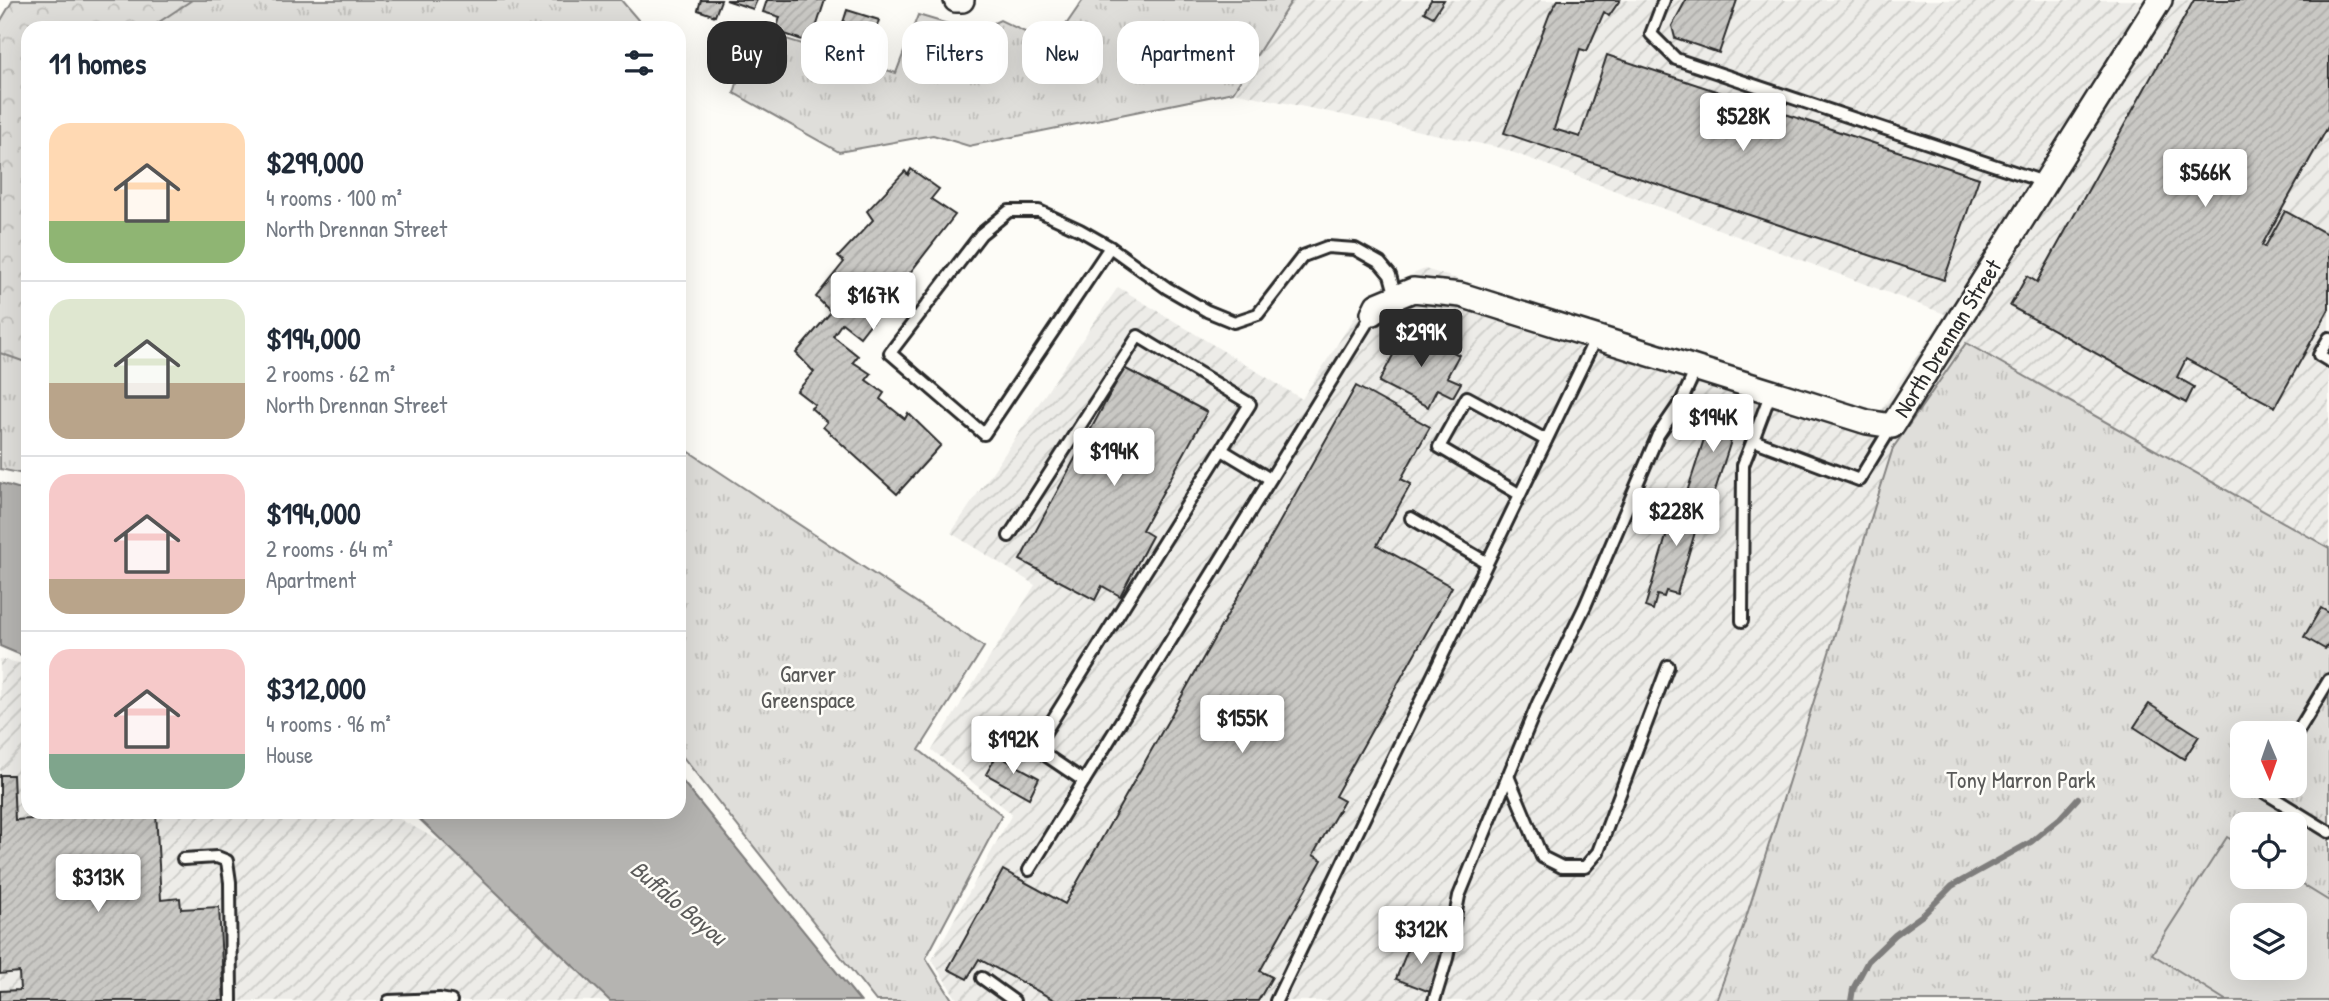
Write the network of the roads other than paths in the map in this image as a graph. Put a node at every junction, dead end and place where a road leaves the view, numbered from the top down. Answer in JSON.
{"nodes":[{"id":1,"x":1664,"y":0,"type":"edge"},
{"id":2,"x":2160,"y":0,"type":"edge"},
{"id":3,"x":2044,"y":182,"type":"junction"},
{"id":4,"x":1110,"y":247,"type":"junction"},
{"id":5,"x":1396,"y":297,"type":"junction"},
{"id":6,"x":1373,"y":313,"type":"joint"},
{"id":7,"x":1596,"y":337,"type":"junction"},
{"id":8,"x":2329,"y":338,"type":"edge"},
{"id":9,"x":2329,"y":361,"type":"edge"},
{"id":10,"x":1696,"y":369,"type":"junction"},
{"id":11,"x":1771,"y":392,"type":"junction"},
{"id":12,"x":1892,"y":426,"type":"junction"},
{"id":13,"x":1546,"y":440,"type":"junction"},
{"id":14,"x":1753,"y":440,"type":"junction"},
{"id":15,"x":1222,"y":450,"type":"junction"},
{"id":16,"x":1270,"y":479,"type":"junction"},
{"id":17,"x":1519,"y":494,"type":"junction"},
{"id":18,"x":1411,"y":517,"type":"dead end"},
{"id":19,"x":1009,"y":536,"type":"dead end"},
{"id":20,"x":1486,"y":562,"type":"junction"},
{"id":21,"x":1742,"y":621,"type":"dead end"},
{"id":22,"x":1668,"y":666,"type":"dead end"},
{"id":23,"x":2329,"y":680,"type":"edge"},
{"id":24,"x":2304,"y":721,"type":"edge"},
{"id":25,"x":1508,"y":776,"type":"junction"},
{"id":26,"x":1084,"y":781,"type":"junction"},
{"id":27,"x":2279,"y":798,"type":"edge"},
{"id":28,"x":2329,"y":832,"type":"edge"},
{"id":29,"x":183,"y":859,"type":"dead end"},
{"id":30,"x":1029,"y":870,"type":"dead end"},
{"id":31,"x":982,"y":978,"type":"dead end"},
{"id":32,"x":231,"y":1001,"type":"edge"},
{"id":33,"x":388,"y":1001,"type":"edge"},
{"id":34,"x":450,"y":1001,"type":"edge"},
{"id":35,"x":1014,"y":1001,"type":"edge"},
{"id":36,"x":1276,"y":1001,"type":"edge"},
{"id":37,"x":1434,"y":1001,"type":"edge"}],
"edges":[{"from":1,"to":3,"type":"lane"},
{"from":2,"to":3,"type":"street","name":"North Drennan Street"},
{"from":3,"to":12,"type":"street","name":"North Drennan Street"},
{"from":4,"to":4,"type":"lane"},
{"from":4,"to":5,"type":"lane"},
{"from":5,"to":6,"type":"street","name":"North Drennan Street"},
{"from":5,"to":7,"type":"street","name":"North Drennan Street"},
{"from":6,"to":16,"type":"lane"},
{"from":7,"to":10,"type":"street","name":"North Drennan Street"},
{"from":7,"to":13,"type":"lane"},
{"from":8,"to":9,"type":"lane"},
{"from":10,"to":11,"type":"street","name":"North Drennan Street"},
{"from":10,"to":25,"type":"lane"},
{"from":11,"to":12,"type":"street","name":"North Drennan Street"},
{"from":11,"to":14,"type":"lane"},
{"from":12,"to":14,"type":"lane"},
{"from":13,"to":17,"type":"lane"},
{"from":13,"to":17,"type":"lane"},
{"from":14,"to":21,"type":"lane"},
{"from":15,"to":16,"type":"lane"},
{"from":15,"to":19,"type":"lane"},
{"from":15,"to":26,"type":"lane"},
{"from":16,"to":26,"type":"lane"},
{"from":17,"to":20,"type":"lane"},
{"from":18,"to":20,"type":"lane"},
{"from":20,"to":36,"type":"lane"},
{"from":22,"to":25,"type":"lane"},
{"from":23,"to":24,"type":"lane"},
{"from":25,"to":37,"type":"lane"},
{"from":26,"to":30,"type":"lane"},
{"from":27,"to":28,"type":"lane"},
{"from":29,"to":32,"type":"lane"},
{"from":31,"to":35,"type":"lane"},
{"from":33,"to":34,"type":"lane"}]}
